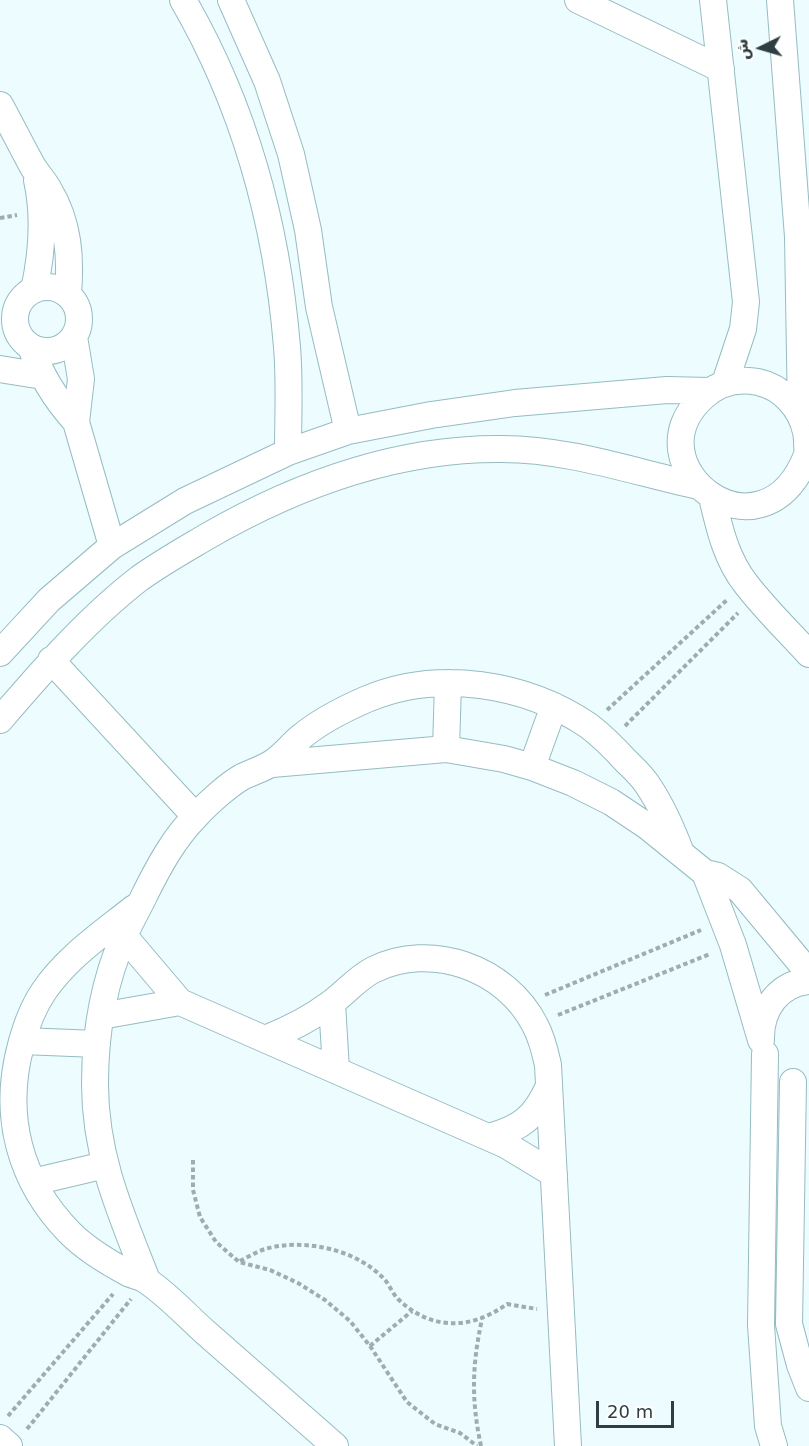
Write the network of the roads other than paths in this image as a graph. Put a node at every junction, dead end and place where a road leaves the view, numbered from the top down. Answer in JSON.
{"nodes":[{"id":1,"x":183,"y":0,"type":"edge"},
{"id":2,"x":231,"y":0,"type":"edge"},
{"id":3,"x":578,"y":0,"type":"edge"},
{"id":4,"x":713,"y":0,"type":"edge"},
{"id":5,"x":780,"y":0,"type":"edge"},
{"id":6,"x":721,"y":69,"type":"junction"},
{"id":7,"x":0,"y":105,"type":"edge"},
{"id":8,"x":34,"y":168,"type":"junction"},
{"id":9,"x":68,"y":294,"type":"junction"},
{"id":10,"x":26,"y":298,"type":"junction"},
{"id":11,"x":0,"y":328,"type":"edge"},
{"id":12,"x":74,"y":337,"type":"junction"},
{"id":13,"x":32,"y":347,"type":"junction"},
{"id":14,"x":0,"y":369,"type":"edge"},
{"id":15,"x":42,"y":376,"type":"junction"},
{"id":16,"x":717,"y":387,"type":"junction"},
{"id":17,"x":801,"y":416,"type":"junction"},
{"id":18,"x":76,"y":422,"type":"junction"},
{"id":19,"x":348,"y":431,"type":"junction"},
{"id":20,"x":288,"y":452,"type":"junction"},
{"id":21,"x":808,"y":457,"type":"edge"},
{"id":22,"x":705,"y":492,"type":"junction"},
{"id":23,"x":112,"y":546,"type":"junction"},
{"id":24,"x":0,"y":653,"type":"edge"},
{"id":25,"x":809,"y":654,"type":"edge"},
{"id":26,"x":51,"y":660,"type":"junction"},
{"id":27,"x":448,"y":683,"type":"junction"},
{"id":28,"x":554,"y":706,"type":"junction"},
{"id":29,"x":0,"y":720,"type":"edge"},
{"id":30,"x":446,"y":749,"type":"junction"},
{"id":31,"x":272,"y":764,"type":"junction"},
{"id":32,"x":532,"y":767,"type":"junction"},
{"id":33,"x":195,"y":816,"type":"junction"},
{"id":34,"x":681,"y":854,"type":"junction"},
{"id":35,"x":705,"y":873,"type":"junction"},
{"id":36,"x":141,"y":902,"type":"junction"},
{"id":37,"x":124,"y":936,"type":"junction"},
{"id":38,"x":809,"y":973,"type":"edge"},
{"id":39,"x":809,"y":981,"type":"edge"},
{"id":40,"x":180,"y":1002,"type":"junction"},
{"id":41,"x":332,"y":1003,"type":"junction"},
{"id":42,"x":101,"y":1016,"type":"junction"},
{"id":43,"x":265,"y":1039,"type":"junction"},
{"id":44,"x":22,"y":1041,"type":"junction"},
{"id":45,"x":97,"y":1044,"type":"junction"},
{"id":46,"x":763,"y":1047,"type":"junction"},
{"id":47,"x":336,"y":1070,"type":"junction"},
{"id":48,"x":801,"y":1084,"type":"edge"},
{"id":49,"x":549,"y":1086,"type":"junction"},
{"id":50,"x":489,"y":1137,"type":"junction"},
{"id":51,"x":105,"y":1165,"type":"junction"},
{"id":52,"x":554,"y":1174,"type":"junction"},
{"id":53,"x":33,"y":1182,"type":"junction"},
{"id":54,"x":138,"y":1277,"type":"junction"},
{"id":55,"x":789,"y":1324,"type":"junction"},
{"id":56,"x":761,"y":1325,"type":"junction"},
{"id":57,"x":809,"y":1388,"type":"edge"},
{"id":58,"x":568,"y":1443,"type":"edge"},
{"id":59,"x":335,"y":1446,"type":"edge"},
{"id":60,"x":774,"y":1446,"type":"edge"}],
"edges":[{"from":1,"to":20,"type":"street"},
{"from":2,"to":19,"type":"street"},
{"from":3,"to":6,"type":"street"},
{"from":4,"to":6,"type":"street"},
{"from":5,"to":17,"type":"street"},
{"from":6,"to":16,"type":"street"},
{"from":7,"to":8,"type":"street"},
{"from":8,"to":9,"type":"street"},
{"from":8,"to":10,"type":"street"},
{"from":9,"to":10,"type":"street"},
{"from":9,"to":12,"type":"street"},
{"from":10,"to":11,"type":"street"},
{"from":10,"to":13,"type":"street"},
{"from":12,"to":13,"type":"street"},
{"from":12,"to":18,"type":"street"},
{"from":13,"to":15,"type":"street"},
{"from":14,"to":15,"type":"street"},
{"from":15,"to":18,"type":"street"},
{"from":16,"to":17,"type":"street"},
{"from":16,"to":19,"type":"street"},
{"from":16,"to":22,"type":"street"},
{"from":17,"to":21,"type":"street"},
{"from":18,"to":23,"type":"street"},
{"from":19,"to":20,"type":"street"},
{"from":20,"to":23,"type":"street"},
{"from":21,"to":22,"type":"street"},
{"from":22,"to":25,"type":"street"},
{"from":22,"to":26,"type":"street"},
{"from":23,"to":24,"type":"street"},
{"from":26,"to":29,"type":"street"},
{"from":26,"to":33,"type":"street"},
{"from":27,"to":28,"type":"street"},
{"from":27,"to":30,"type":"street"},
{"from":27,"to":31,"type":"street"},
{"from":28,"to":32,"type":"street"},
{"from":28,"to":34,"type":"street"},
{"from":30,"to":31,"type":"street"},
{"from":30,"to":32,"type":"street"},
{"from":31,"to":33,"type":"street"},
{"from":32,"to":34,"type":"street"},
{"from":33,"to":36,"type":"street"},
{"from":34,"to":35,"type":"street"},
{"from":35,"to":38,"type":"street"},
{"from":35,"to":46,"type":"street"},
{"from":36,"to":37,"type":"street"},
{"from":36,"to":44,"type":"street"},
{"from":37,"to":40,"type":"street"},
{"from":37,"to":42,"type":"street"},
{"from":39,"to":46,"type":"street"},
{"from":40,"to":42,"type":"street"},
{"from":40,"to":43,"type":"street"},
{"from":41,"to":43,"type":"street"},
{"from":41,"to":47,"type":"street"},
{"from":41,"to":49,"type":"street"},
{"from":42,"to":45,"type":"street"},
{"from":43,"to":47,"type":"street"},
{"from":44,"to":45,"type":"street"},
{"from":44,"to":53,"type":"street"},
{"from":45,"to":51,"type":"street"},
{"from":46,"to":48,"type":"street"},
{"from":46,"to":56,"type":"street"},
{"from":47,"to":50,"type":"street"},
{"from":48,"to":55,"type":"street"},
{"from":49,"to":50,"type":"street"},
{"from":49,"to":52,"type":"street"},
{"from":50,"to":52,"type":"street"},
{"from":51,"to":53,"type":"street"},
{"from":51,"to":54,"type":"street"},
{"from":52,"to":58,"type":"street"},
{"from":53,"to":54,"type":"street"},
{"from":54,"to":59,"type":"street"},
{"from":55,"to":56,"type":"street"},
{"from":55,"to":57,"type":"street"},
{"from":56,"to":60,"type":"street"}]}
